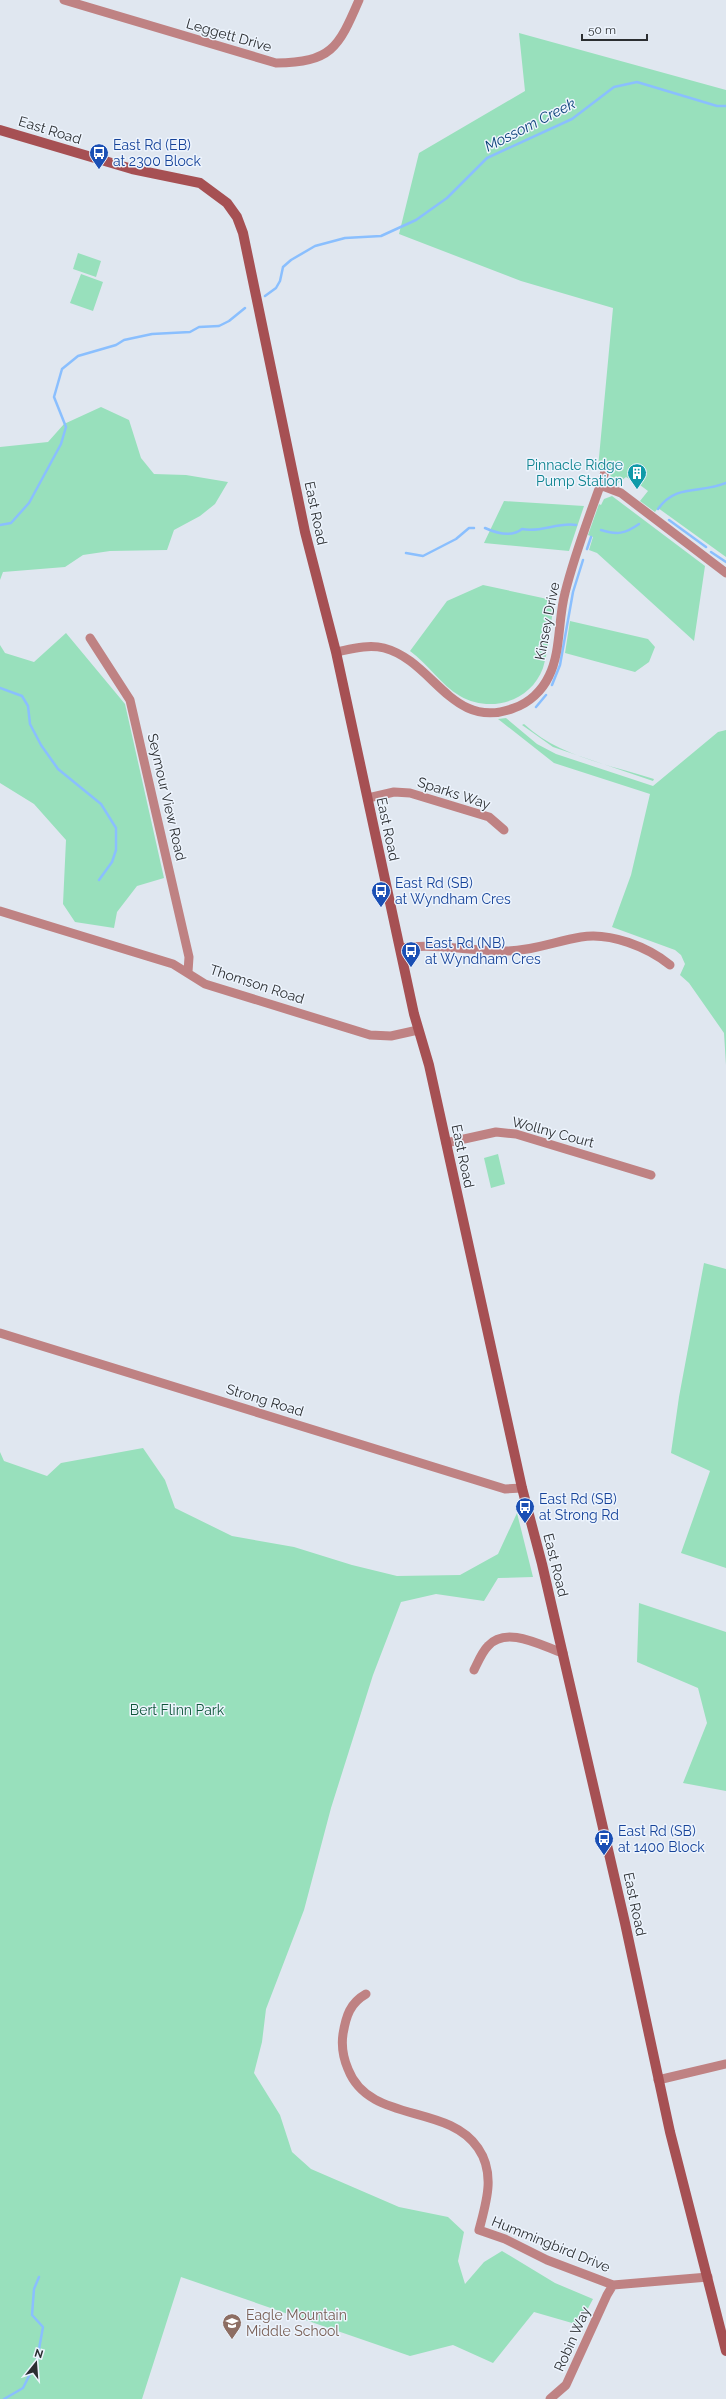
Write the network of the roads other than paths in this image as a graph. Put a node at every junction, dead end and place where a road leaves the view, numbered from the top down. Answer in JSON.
{"nodes":[{"id":1,"x":64,"y":0,"type":"edge"},
{"id":2,"x":359,"y":0,"type":"edge"},
{"id":3,"x":0,"y":130,"type":"edge"},
{"id":4,"x":605,"y":472,"type":"dead end"},
{"id":5,"x":600,"y":485,"type":"junction"},
{"id":6,"x":726,"y":573,"type":"edge"},
{"id":7,"x":90,"y":638,"type":"dead end"},
{"id":8,"x":336,"y":652,"type":"junction"},
{"id":9,"x":368,"y":798,"type":"junction"},
{"id":10,"x":504,"y":830,"type":"dead end"},
{"id":11,"x":0,"y":911,"type":"edge"},
{"id":12,"x":400,"y":948,"type":"junction"},
{"id":13,"x":670,"y":965,"type":"dead end"},
{"id":14,"x":188,"y":972,"type":"junction"},
{"id":15,"x":418,"y":1030,"type":"junction"},
{"id":16,"x":446,"y":1143,"type":"junction"},
{"id":17,"x":651,"y":1175,"type":"dead end"},
{"id":18,"x":0,"y":1333,"type":"edge"},
{"id":19,"x":522,"y":1488,"type":"junction"},
{"id":20,"x":563,"y":1653,"type":"junction"},
{"id":21,"x":474,"y":1670,"type":"dead end"},
{"id":22,"x":366,"y":1994,"type":"dead end"},
{"id":23,"x":726,"y":2064,"type":"edge"},
{"id":24,"x":658,"y":2080,"type":"junction"},
{"id":25,"x":708,"y":2277,"type":"junction"},
{"id":26,"x":613,"y":2285,"type":"junction"},
{"id":27,"x":726,"y":2351,"type":"edge"},
{"id":28,"x":550,"y":2399,"type":"edge"}],
"edges":[{"from":1,"to":2,"type":"street","name":"Leggett Drive"},
{"from":3,"to":8,"type":"main road","name":"East Road"},
{"from":4,"to":5,"type":"street","name":"Kinsey Drive"},
{"from":5,"to":6,"type":"street"},
{"from":5,"to":8,"type":"street","name":"Kinsey Drive"},
{"from":7,"to":14,"type":"street","name":"Seymour View Road"},
{"from":8,"to":9,"type":"main road","name":"East Road"},
{"from":9,"to":10,"type":"street","name":"Sparks Way"},
{"from":9,"to":12,"type":"main road","name":"East Road"},
{"from":11,"to":14,"type":"street","name":"Thomson Road"},
{"from":12,"to":13,"type":"street"},
{"from":12,"to":15,"type":"main road","name":"East Road"},
{"from":14,"to":15,"type":"street","name":"Thomson Road"},
{"from":15,"to":16,"type":"main road","name":"East Road"},
{"from":16,"to":17,"type":"street","name":"Wollny Court"},
{"from":16,"to":19,"type":"main road","name":"East Road"},
{"from":18,"to":19,"type":"street","name":"Strong Road"},
{"from":19,"to":20,"type":"main road","name":"East Road"},
{"from":20,"to":21,"type":"street"},
{"from":20,"to":24,"type":"main road","name":"East Road"},
{"from":22,"to":26,"type":"street","name":"Hummingbird Drive"},
{"from":23,"to":24,"type":"street"},
{"from":24,"to":25,"type":"main road","name":"East Road"},
{"from":25,"to":26,"type":"street","name":"Hummingbird Drive"},
{"from":25,"to":27,"type":"main road","name":"East Road"},
{"from":26,"to":28,"type":"street","name":"Robin Way"}]}
